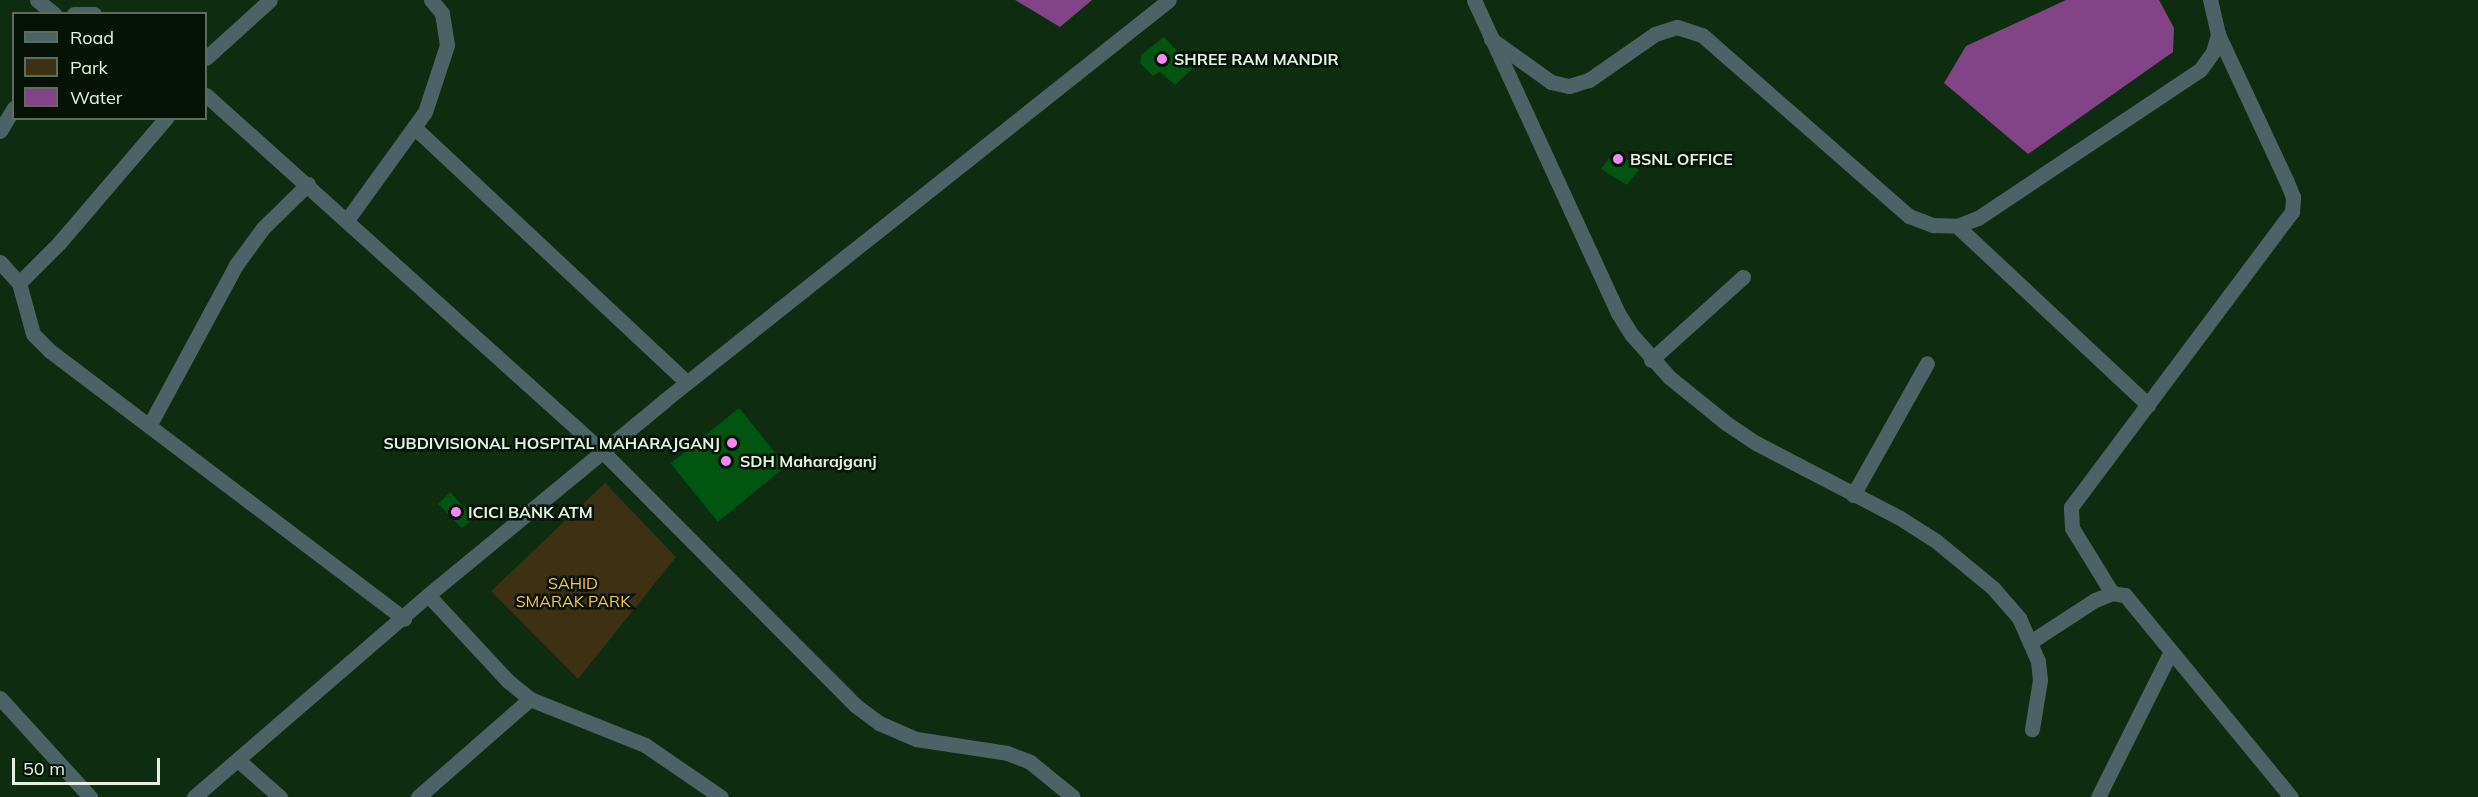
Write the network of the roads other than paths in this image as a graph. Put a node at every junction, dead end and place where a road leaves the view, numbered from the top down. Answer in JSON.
{"nodes":[{"id":1,"x":37,"y":0,"type":"edge"},
{"id":2,"x":270,"y":0,"type":"edge"},
{"id":3,"x":431,"y":0,"type":"edge"},
{"id":4,"x":1169,"y":0,"type":"edge"},
{"id":5,"x":1474,"y":0,"type":"edge"},
{"id":6,"x":2210,"y":0,"type":"edge"},
{"id":7,"x":52,"y":12,"type":"edge"},
{"id":8,"x":2218,"y":34,"type":"junction"},
{"id":9,"x":1490,"y":38,"type":"junction"},
{"id":10,"x":207,"y":57,"type":"edge"},
{"id":11,"x":207,"y":96,"type":"edge"},
{"id":12,"x":12,"y":111,"type":"edge"},
{"id":13,"x":164,"y":120,"type":"edge"},
{"id":14,"x":415,"y":128,"type":"junction"},
{"id":15,"x":0,"y":131,"type":"edge"},
{"id":16,"x":308,"y":184,"type":"junction"},
{"id":17,"x":347,"y":220,"type":"junction"},
{"id":18,"x":1957,"y":226,"type":"junction"},
{"id":19,"x":0,"y":262,"type":"edge"},
{"id":20,"x":1743,"y":277,"type":"dead end"},
{"id":21,"x":19,"y":283,"type":"junction"},
{"id":22,"x":1651,"y":360,"type":"junction"},
{"id":23,"x":1927,"y":363,"type":"dead end"},
{"id":24,"x":686,"y":382,"type":"junction"},
{"id":25,"x":2148,"y":405,"type":"junction"},
{"id":26,"x":149,"y":426,"type":"junction"},
{"id":27,"x":603,"y":452,"type":"junction"},
{"id":28,"x":1853,"y":495,"type":"junction"},
{"id":29,"x":2112,"y":592,"type":"junction"},
{"id":30,"x":428,"y":595,"type":"junction"},
{"id":31,"x":404,"y":619,"type":"junction"},
{"id":32,"x":2032,"y":641,"type":"junction"},
{"id":33,"x":2171,"y":651,"type":"junction"},
{"id":34,"x":0,"y":698,"type":"edge"},
{"id":35,"x":530,"y":699,"type":"junction"},
{"id":36,"x":2032,"y":729,"type":"dead end"},
{"id":37,"x":239,"y":761,"type":"junction"},
{"id":38,"x":90,"y":797,"type":"edge"},
{"id":39,"x":194,"y":797,"type":"edge"},
{"id":40,"x":280,"y":797,"type":"edge"},
{"id":41,"x":418,"y":797,"type":"edge"},
{"id":42,"x":721,"y":797,"type":"edge"},
{"id":43,"x":1073,"y":797,"type":"edge"},
{"id":44,"x":2098,"y":797,"type":"edge"},
{"id":45,"x":2291,"y":797,"type":"edge"}],
"edges":[{"from":1,"to":7,"type":"street"},
{"from":2,"to":10,"type":"street"},
{"from":3,"to":14,"type":"street"},
{"from":4,"to":24,"type":"street"},
{"from":5,"to":9,"type":"street"},
{"from":6,"to":8,"type":"street"},
{"from":8,"to":18,"type":"street"},
{"from":8,"to":25,"type":"street"},
{"from":9,"to":18,"type":"street"},
{"from":9,"to":22,"type":"street"},
{"from":11,"to":16,"type":"street"},
{"from":12,"to":15,"type":"street"},
{"from":13,"to":21,"type":"street"},
{"from":14,"to":17,"type":"street"},
{"from":14,"to":24,"type":"street"},
{"from":16,"to":17,"type":"street"},
{"from":16,"to":26,"type":"street"},
{"from":17,"to":27,"type":"street"},
{"from":18,"to":25,"type":"street"},
{"from":19,"to":21,"type":"street"},
{"from":20,"to":22,"type":"street"},
{"from":21,"to":26,"type":"street"},
{"from":22,"to":28,"type":"street"},
{"from":23,"to":28,"type":"street"},
{"from":24,"to":27,"type":"street"},
{"from":25,"to":29,"type":"street"},
{"from":26,"to":31,"type":"street"},
{"from":27,"to":30,"type":"street"},
{"from":27,"to":43,"type":"street"},
{"from":28,"to":32,"type":"street"},
{"from":29,"to":32,"type":"street"},
{"from":29,"to":33,"type":"street"},
{"from":30,"to":31,"type":"street"},
{"from":30,"to":35,"type":"street"},
{"from":31,"to":37,"type":"street"},
{"from":32,"to":36,"type":"street"},
{"from":33,"to":44,"type":"street"},
{"from":33,"to":45,"type":"street"},
{"from":34,"to":38,"type":"street"},
{"from":35,"to":41,"type":"street"},
{"from":35,"to":42,"type":"street"},
{"from":37,"to":39,"type":"street"},
{"from":37,"to":40,"type":"street"}]}
